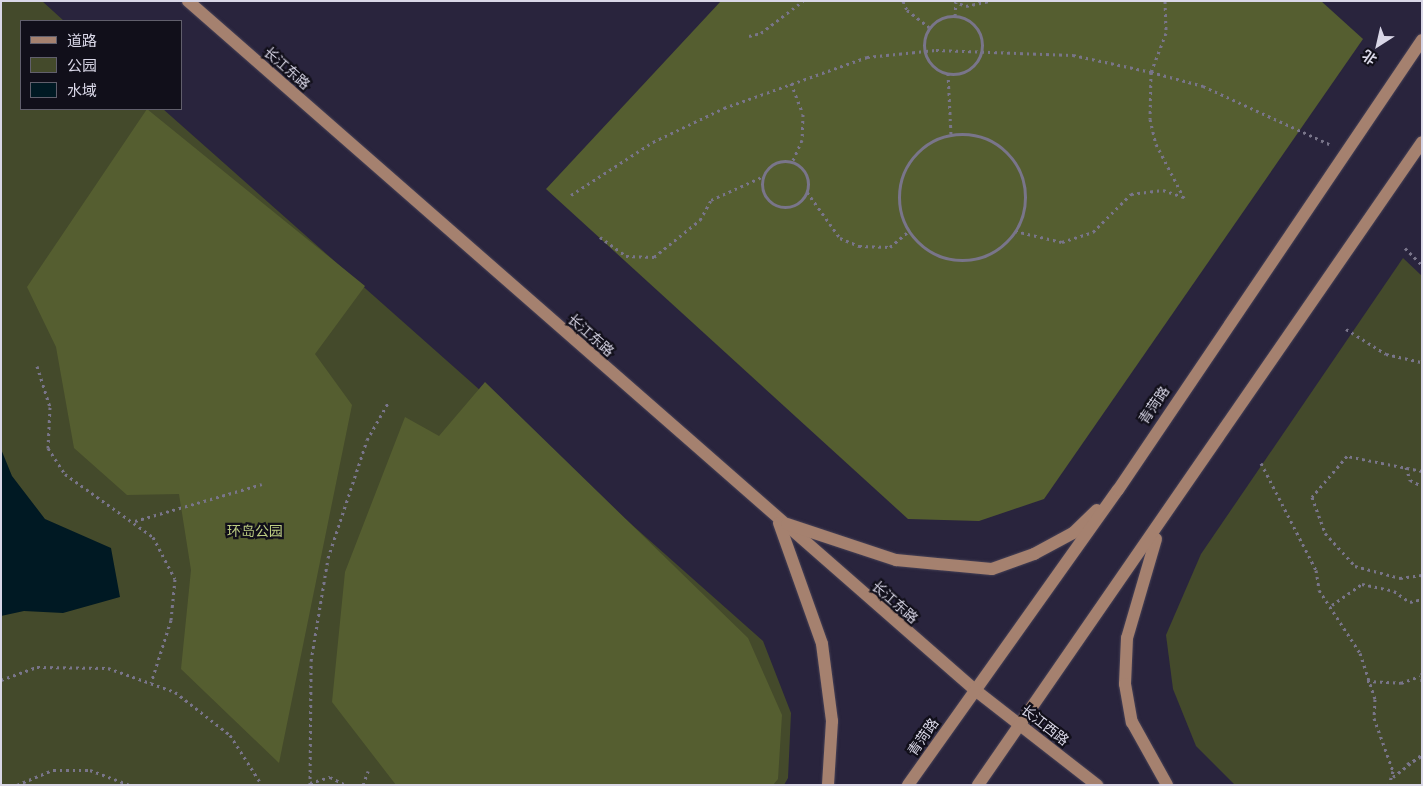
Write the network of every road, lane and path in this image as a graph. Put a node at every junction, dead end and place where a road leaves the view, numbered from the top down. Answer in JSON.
{"nodes":[{"id":1,"x":188,"y":1,"type":"edge"},
{"id":2,"x":804,"y":1,"type":"edge"},
{"id":3,"x":903,"y":1,"type":"edge"},
{"id":4,"x":989,"y":1,"type":"edge"},
{"id":5,"x":1165,"y":1,"type":"edge"},
{"id":6,"x":955,"y":2,"type":"edge"},
{"id":7,"x":955,"y":16,"type":"junction"},
{"id":8,"x":929,"y":27,"type":"junction"},
{"id":9,"x":749,"y":36,"type":"dead end"},
{"id":10,"x":1422,"y":40,"type":"edge"},
{"id":11,"x":981,"y":50,"type":"junction"},
{"id":12,"x":925,"y":51,"type":"junction"},
{"id":13,"x":1150,"y":72,"type":"junction"},
{"id":14,"x":948,"y":73,"type":"junction"},
{"id":15,"x":791,"y":83,"type":"junction"},
{"id":16,"x":951,"y":134,"type":"junction"},
{"id":17,"x":1422,"y":142,"type":"edge"},
{"id":18,"x":1343,"y":155,"type":"junction"},
{"id":19,"x":792,"y":162,"type":"junction"},
{"id":20,"x":762,"y":177,"type":"junction"},
{"id":21,"x":807,"y":192,"type":"junction"},
{"id":22,"x":571,"y":195,"type":"dead end"},
{"id":23,"x":1016,"y":231,"type":"junction"},
{"id":24,"x":908,"y":232,"type":"junction"},
{"id":25,"x":600,"y":237,"type":"dead end"},
{"id":26,"x":1405,"y":248,"type":"dead end"},
{"id":27,"x":1422,"y":265,"type":"edge"},
{"id":28,"x":1346,"y":329,"type":"dead end"},
{"id":29,"x":1422,"y":362,"type":"edge"},
{"id":30,"x":37,"y":366,"type":"dead end"},
{"id":31,"x":388,"y":403,"type":"dead end"},
{"id":32,"x":1261,"y":463,"type":"dead end"},
{"id":33,"x":1406,"y":466,"type":"junction"},
{"id":34,"x":1422,"y":471,"type":"edge"},
{"id":35,"x":262,"y":484,"type":"dead end"},
{"id":36,"x":1422,"y":486,"type":"edge"},
{"id":37,"x":1118,"y":490,"type":"junction"},
{"id":38,"x":779,"y":520,"type":"junction"},
{"id":39,"x":135,"y":521,"type":"junction"},
{"id":40,"x":1160,"y":526,"type":"junction"},
{"id":41,"x":1422,"y":575,"type":"edge"},
{"id":42,"x":1422,"y":599,"type":"edge"},
{"id":43,"x":1332,"y":606,"type":"junction"},
{"id":44,"x":1421,"y":674,"type":"edge"},
{"id":45,"x":1,"y":680,"type":"edge"},
{"id":46,"x":1367,"y":681,"type":"junction"},
{"id":47,"x":151,"y":683,"type":"junction"},
{"id":48,"x":1422,"y":684,"type":"edge"},
{"id":49,"x":975,"y":690,"type":"junction"},
{"id":50,"x":1021,"y":725,"type":"junction"},
{"id":51,"x":1422,"y":755,"type":"edge"},
{"id":52,"x":1400,"y":768,"type":"junction"},
{"id":53,"x":368,"y":771,"type":"dead end"},
{"id":54,"x":1393,"y":771,"type":"junction"},
{"id":55,"x":310,"y":784,"type":"edge"},
{"id":56,"x":17,"y":785,"type":"edge"},
{"id":57,"x":130,"y":785,"type":"edge"},
{"id":58,"x":262,"y":785,"type":"edge"},
{"id":59,"x":346,"y":785,"type":"edge"},
{"id":60,"x":363,"y":785,"type":"edge"},
{"id":61,"x":828,"y":785,"type":"edge"},
{"id":62,"x":908,"y":785,"type":"edge"},
{"id":63,"x":978,"y":785,"type":"edge"},
{"id":64,"x":1097,"y":785,"type":"edge"},
{"id":65,"x":1167,"y":785,"type":"edge"},
{"id":66,"x":1390,"y":785,"type":"edge"}],
"edges":[{"from":1,"to":38,"type":"main road","name":"长江东路"},
{"from":2,"to":9,"type":"path"},
{"from":3,"to":8,"type":"path"},
{"from":4,"to":6,"type":"path"},
{"from":5,"to":13,"type":"path"},
{"from":6,"to":7,"type":"path"},
{"from":7,"to":8,"type":"path"},
{"from":7,"to":11,"type":"path"},
{"from":8,"to":12,"type":"path"},
{"from":10,"to":18,"type":"main road","name":"青菏路"},
{"from":11,"to":12,"type":"path"},
{"from":11,"to":13,"type":"path"},
{"from":11,"to":14,"type":"path"},
{"from":12,"to":14,"type":"path"},
{"from":12,"to":15,"type":"path"},
{"from":13,"to":18,"type":"path"},
{"from":13,"to":23,"type":"path"},
{"from":14,"to":16,"type":"path"},
{"from":15,"to":19,"type":"path"},
{"from":15,"to":22,"type":"path"},
{"from":16,"to":23,"type":"path"},
{"from":16,"to":24,"type":"path"},
{"from":17,"to":40,"type":"main road"},
{"from":18,"to":37,"type":"main road","name":"青菏路"},
{"from":19,"to":20,"type":"path"},
{"from":19,"to":21,"type":"path"},
{"from":20,"to":21,"type":"path"},
{"from":20,"to":25,"type":"path"},
{"from":21,"to":24,"type":"path"},
{"from":23,"to":24,"type":"path"},
{"from":26,"to":27,"type":"path"},
{"from":28,"to":29,"type":"path"},
{"from":30,"to":39,"type":"path"},
{"from":31,"to":55,"type":"path"},
{"from":32,"to":43,"type":"path"},
{"from":33,"to":34,"type":"path"},
{"from":33,"to":36,"type":"path"},
{"from":33,"to":41,"type":"path"},
{"from":35,"to":39,"type":"path"},
{"from":37,"to":38,"type":"main road"},
{"from":37,"to":49,"type":"main road","name":"青菏路"},
{"from":38,"to":49,"type":"main road","name":"长江东路"},
{"from":38,"to":61,"type":"main road"},
{"from":39,"to":47,"type":"path"},
{"from":40,"to":50,"type":"main road"},
{"from":40,"to":65,"type":"main road"},
{"from":42,"to":43,"type":"path"},
{"from":43,"to":46,"type":"path"},
{"from":44,"to":46,"type":"path"},
{"from":44,"to":48,"type":"path"},
{"from":45,"to":47,"type":"path"},
{"from":46,"to":54,"type":"path"},
{"from":47,"to":58,"type":"path"},
{"from":49,"to":50,"type":"main road","name":"长江西路"},
{"from":49,"to":62,"type":"main road","name":"青菏路"},
{"from":50,"to":63,"type":"main road"},
{"from":50,"to":64,"type":"main road","name":"长江西路"},
{"from":51,"to":52,"type":"path"},
{"from":52,"to":54,"type":"path"},
{"from":52,"to":66,"type":"path"},
{"from":53,"to":60,"type":"path"},
{"from":54,"to":66,"type":"path"},
{"from":55,"to":59,"type":"path"},
{"from":56,"to":57,"type":"path"}]}
